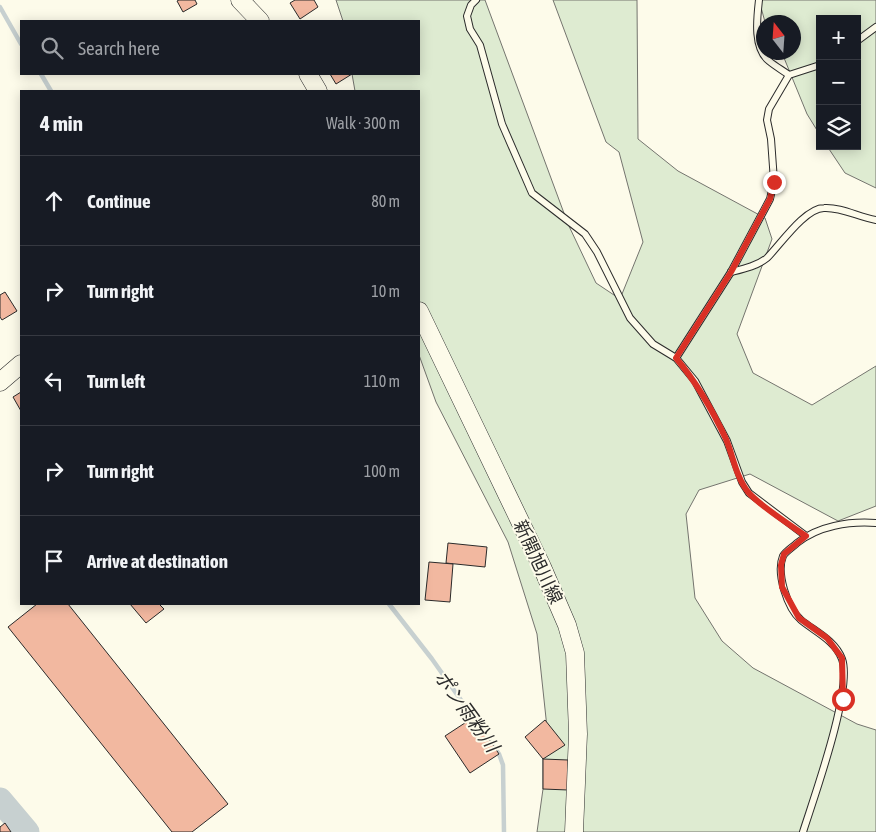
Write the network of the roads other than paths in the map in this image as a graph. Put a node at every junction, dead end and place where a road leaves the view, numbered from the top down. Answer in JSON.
{"nodes":[{"id":1,"x":240,"y":0,"type":"edge"},
{"id":2,"x":476,"y":0,"type":"edge"},
{"id":3,"x":759,"y":0,"type":"edge"},
{"id":4,"x":259,"y":20,"type":"edge"},
{"id":5,"x":876,"y":27,"type":"edge"},
{"id":6,"x":861,"y":39,"type":"edge"},
{"id":7,"x":816,"y":66,"type":"edge"},
{"id":8,"x":309,"y":75,"type":"edge"},
{"id":9,"x":788,"y":75,"type":"junction"},
{"id":10,"x":317,"y":90,"type":"edge"},
{"id":11,"x":876,"y":220,"type":"edge"},
{"id":12,"x":731,"y":272,"type":"junction"},
{"id":13,"x":420,"y":314,"type":"edge"},
{"id":14,"x":676,"y":358,"type":"junction"},
{"id":15,"x":20,"y":365,"type":"edge"},
{"id":16,"x":0,"y":382,"type":"edge"},
{"id":17,"x":876,"y":523,"type":"edge"},
{"id":18,"x":806,"y":536,"type":"junction"},
{"id":19,"x":574,"y":832,"type":"edge"},
{"id":20,"x":804,"y":832,"type":"edge"}],
"edges":[{"from":1,"to":4,"type":"main road"},
{"from":2,"to":14,"type":"lane"},
{"from":3,"to":9,"type":"lane"},
{"from":5,"to":6,"type":"lane"},
{"from":7,"to":9,"type":"lane"},
{"from":8,"to":10,"type":"main road"},
{"from":9,"to":12,"type":"lane"},
{"from":11,"to":12,"type":"lane"},
{"from":12,"to":14,"type":"lane"},
{"from":13,"to":19,"type":"main road","name":"新開旭川線"},
{"from":14,"to":18,"type":"lane"},
{"from":15,"to":16,"type":"main road"},
{"from":17,"to":18,"type":"lane"},
{"from":18,"to":20,"type":"lane"}]}
